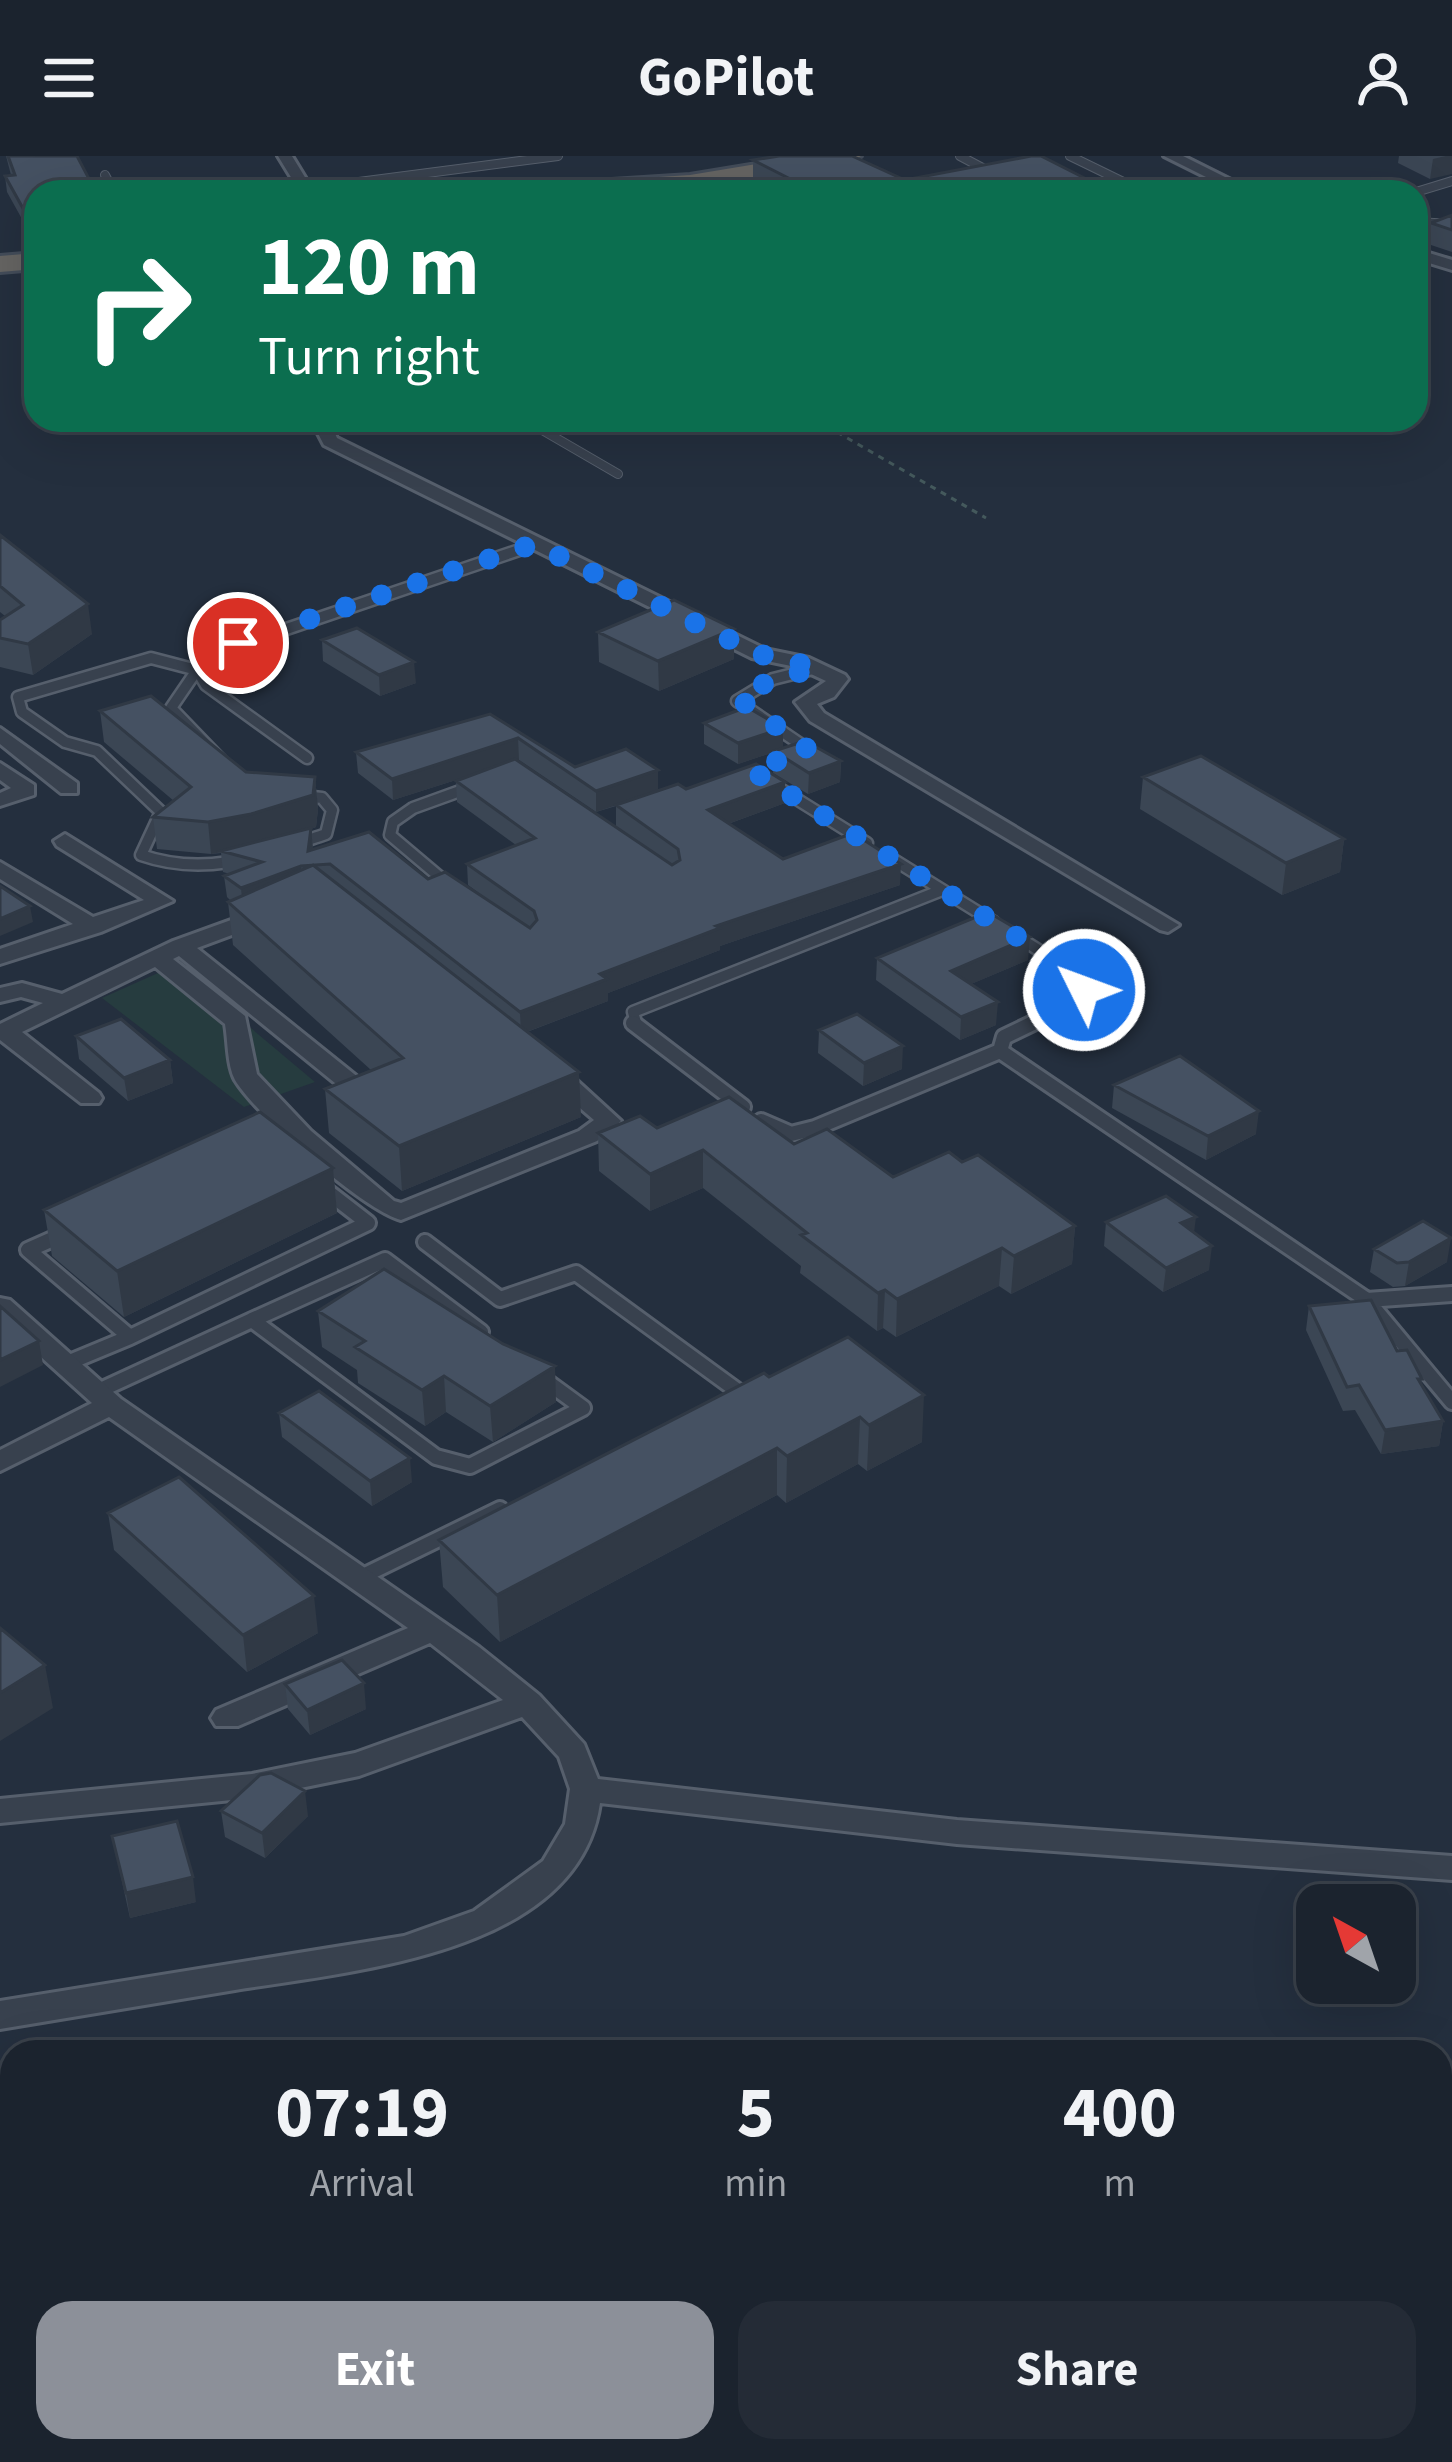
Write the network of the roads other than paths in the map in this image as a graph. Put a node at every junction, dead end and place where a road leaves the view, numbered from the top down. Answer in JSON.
{"nodes":[{"id":1,"x":558,"y":156,"type":"edge"},
{"id":2,"x":960,"y":156,"type":"edge"},
{"id":3,"x":1070,"y":156,"type":"edge"},
{"id":4,"x":1171,"y":156,"type":"edge"},
{"id":5,"x":843,"y":162,"type":"edge"},
{"id":6,"x":1011,"y":170,"type":"edge"},
{"id":7,"x":992,"y":173,"type":"junction"},
{"id":8,"x":105,"y":175,"type":"dead end"},
{"id":9,"x":974,"y":177,"type":"edge"},
{"id":10,"x":108,"y":180,"type":"edge"},
{"id":11,"x":385,"y":180,"type":"edge"},
{"id":12,"x":705,"y":180,"type":"edge"},
{"id":13,"x":1119,"y":180,"type":"edge"},
{"id":14,"x":1222,"y":180,"type":"edge"},
{"id":15,"x":326,"y":432,"type":"edge"},
{"id":16,"x":546,"y":432,"type":"edge"},
{"id":17,"x":618,"y":474,"type":"dead end"},
{"id":18,"x":534,"y":544,"type":"junction"},
{"id":19,"x":818,"y":668,"type":"junction"},
{"id":20,"x":197,"y":670,"type":"junction"},
{"id":21,"x":0,"y":734,"type":"edge"},
{"id":22,"x":790,"y":757,"type":"edge"},
{"id":23,"x":307,"y":758,"type":"dead end"},
{"id":24,"x":0,"y":769,"type":"edge"},
{"id":25,"x":751,"y":770,"type":"edge"},
{"id":26,"x":496,"y":777,"type":"edge"},
{"id":27,"x":69,"y":788,"type":"dead end"},
{"id":28,"x":0,"y":800,"type":"edge"},
{"id":29,"x":65,"y":841,"type":"dead end"},
{"id":30,"x":0,"y":869,"type":"edge"},
{"id":31,"x":942,"y":890,"type":"junction"},
{"id":32,"x":462,"y":893,"type":"edge"},
{"id":33,"x":291,"y":904,"type":"edge"},
{"id":34,"x":93,"y":926,"type":"junction"},
{"id":35,"x":1168,"y":926,"type":"dead end"},
{"id":36,"x":169,"y":952,"type":"junction"},
{"id":37,"x":0,"y":957,"type":"edge"},
{"id":38,"x":0,"y":995,"type":"edge"},
{"id":39,"x":65,"y":1002,"type":"junction"},
{"id":40,"x":3,"y":1032,"type":"edge"},
{"id":41,"x":1000,"y":1051,"type":"junction"},
{"id":42,"x":529,"y":1053,"type":"edge"},
{"id":43,"x":355,"y":1088,"type":"edge"},
{"id":44,"x":90,"y":1098,"type":"dead end"},
{"id":45,"x":425,"y":1242,"type":"dead end"},
{"id":46,"x":1452,"y":1294,"type":"edge"},
{"id":47,"x":1367,"y":1300,"type":"junction"},
{"id":48,"x":0,"y":1306,"type":"edge"},
{"id":49,"x":252,"y":1320,"type":"junction"},
{"id":50,"x":130,"y":1337,"type":"junction"},
{"id":51,"x":493,"y":1341,"type":"edge"},
{"id":52,"x":65,"y":1364,"type":"junction"},
{"id":53,"x":529,"y":1368,"type":"edge"},
{"id":54,"x":758,"y":1382,"type":"edge"},
{"id":55,"x":740,"y":1391,"type":"junction"},
{"id":56,"x":104,"y":1398,"type":"junction"},
{"id":57,"x":718,"y":1402,"type":"edge"},
{"id":58,"x":1452,"y":1402,"type":"edge"},
{"id":59,"x":0,"y":1462,"type":"edge"},
{"id":60,"x":526,"y":1496,"type":"edge"},
{"id":61,"x":359,"y":1578,"type":"junction"},
{"id":62,"x":432,"y":1630,"type":"junction"},
{"id":63,"x":528,"y":1703,"type":"junction"},
{"id":64,"x":227,"y":1718,"type":"dead end"},
{"id":65,"x":586,"y":1789,"type":"junction"},
{"id":66,"x":0,"y":1811,"type":"edge"},
{"id":67,"x":1452,"y":1868,"type":"edge"},
{"id":68,"x":0,"y":2015,"type":"edge"}],
"edges":[{"from":1,"to":11,"type":"lane"},
{"from":2,"to":7,"type":"lane"},
{"from":3,"to":13,"type":"lane"},
{"from":4,"to":14,"type":"street"},
{"from":5,"to":12,"type":"highway"},
{"from":6,"to":7,"type":"lane"},
{"from":7,"to":9,"type":"lane"},
{"from":8,"to":10,"type":"lane"},
{"from":15,"to":18,"type":"street"},
{"from":16,"to":17,"type":"lane"},
{"from":18,"to":19,"type":"street"},
{"from":18,"to":20,"type":"lane"},
{"from":19,"to":22,"type":"lane"},
{"from":19,"to":35,"type":"street"},
{"from":20,"to":20,"type":"lane"},
{"from":20,"to":23,"type":"lane"},
{"from":21,"to":27,"type":"street"},
{"from":24,"to":28,"type":"street"},
{"from":25,"to":31,"type":"lane"},
{"from":26,"to":32,"type":"lane"},
{"from":29,"to":34,"type":"street"},
{"from":30,"to":34,"type":"street"},
{"from":31,"to":41,"type":"lane"},
{"from":31,"to":41,"type":"lane"},
{"from":33,"to":36,"type":"street"},
{"from":34,"to":37,"type":"street"},
{"from":36,"to":39,"type":"street"},
{"from":36,"to":42,"type":"street"},
{"from":36,"to":43,"type":"street"},
{"from":38,"to":39,"type":"street"},
{"from":39,"to":40,"type":"street"},
{"from":40,"to":44,"type":"street"},
{"from":41,"to":47,"type":"lane"},
{"from":45,"to":55,"type":"lane"},
{"from":46,"to":47,"type":"lane"},
{"from":47,"to":58,"type":"lane"},
{"from":48,"to":52,"type":"street"},
{"from":49,"to":51,"type":"lane"},
{"from":49,"to":53,"type":"lane"},
{"from":49,"to":56,"type":"lane"},
{"from":50,"to":50,"type":"lane"},
{"from":50,"to":52,"type":"lane"},
{"from":52,"to":56,"type":"street"},
{"from":54,"to":55,"type":"lane"},
{"from":55,"to":57,"type":"lane"},
{"from":56,"to":59,"type":"street"},
{"from":56,"to":61,"type":"street"},
{"from":60,"to":61,"type":"lane"},
{"from":61,"to":62,"type":"street"},
{"from":62,"to":63,"type":"street"},
{"from":62,"to":64,"type":"street"},
{"from":63,"to":65,"type":"street"},
{"from":63,"to":66,"type":"street"},
{"from":65,"to":67,"type":"street"},
{"from":65,"to":68,"type":"street"}]}
